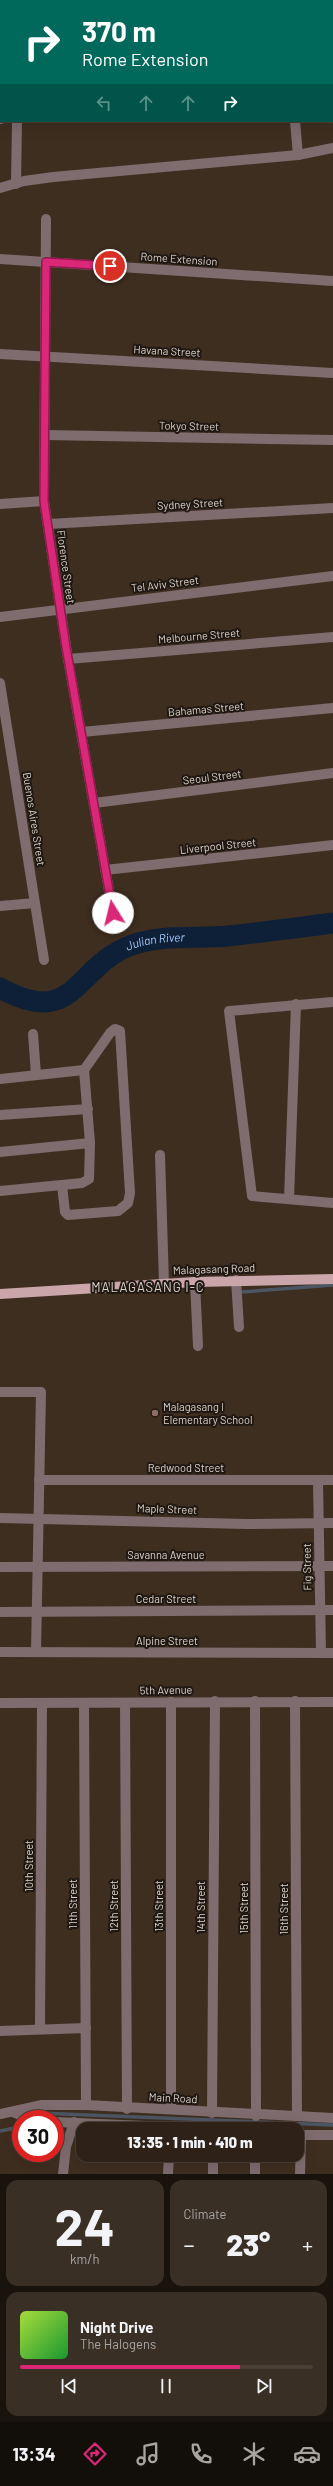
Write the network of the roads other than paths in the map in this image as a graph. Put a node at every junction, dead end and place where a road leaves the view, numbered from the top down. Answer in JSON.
{"nodes":[{"id":1,"x":17,"y":122,"type":"edge"},
{"id":2,"x":295,"y":122,"type":"edge"},
{"id":3,"x":333,"y":148,"type":"edge"},
{"id":4,"x":298,"y":155,"type":"junction"},
{"id":5,"x":16,"y":184,"type":"junction"},
{"id":6,"x":0,"y":188,"type":"edge"},
{"id":7,"x":46,"y":219,"type":"dead end"},
{"id":8,"x":0,"y":259,"type":"edge"},
{"id":9,"x":46,"y":262,"type":"junction"},
{"id":10,"x":333,"y":281,"type":"edge"},
{"id":11,"x":0,"y":354,"type":"edge"},
{"id":12,"x":45,"y":356,"type":"junction"},
{"id":13,"x":333,"y":373,"type":"edge"},
{"id":14,"x":45,"y":435,"type":"junction"},
{"id":15,"x":333,"y":440,"type":"edge"},
{"id":16,"x":44,"y":501,"type":"junction"},
{"id":17,"x":0,"y":504,"type":"edge"},
{"id":18,"x":333,"y":508,"type":"edge"},
{"id":19,"x":48,"y":524,"type":"junction"},
{"id":20,"x":333,"y":576,"type":"edge"},
{"id":21,"x":59,"y":609,"type":"junction"},
{"id":22,"x":0,"y":617,"type":"edge"},
{"id":23,"x":333,"y":636,"type":"edge"},
{"id":24,"x":68,"y":659,"type":"junction"},
{"id":25,"x":0,"y":683,"type":"edge"},
{"id":26,"x":333,"y":708,"type":"edge"},
{"id":27,"x":82,"y":732,"type":"junction"},
{"id":28,"x":333,"y":773,"type":"edge"},
{"id":29,"x":94,"y":803,"type":"junction"},
{"id":30,"x":333,"y":845,"type":"edge"},
{"id":31,"x":105,"y":870,"type":"junction"},
{"id":32,"x":35,"y":903,"type":"junction"},
{"id":33,"x":0,"y":906,"type":"edge"},
{"id":34,"x":113,"y":913,"type":"dead end"},
{"id":35,"x":44,"y":960,"type":"dead end"},
{"id":36,"x":333,"y":1002,"type":"edge"},
{"id":37,"x":296,"y":1004,"type":"junction"},
{"id":38,"x":33,"y":1034,"type":"dead end"},
{"id":39,"x":84,"y":1070,"type":"junction"},
{"id":40,"x":36,"y":1075,"type":"junction"},
{"id":41,"x":0,"y":1079,"type":"edge"},
{"id":42,"x":88,"y":1109,"type":"junction"},
{"id":43,"x":0,"y":1115,"type":"edge"},
{"id":44,"x":90,"y":1143,"type":"junction"},
{"id":45,"x":0,"y":1152,"type":"edge"},
{"id":46,"x":160,"y":1155,"type":"dead end"},
{"id":47,"x":62,"y":1185,"type":"junction"},
{"id":48,"x":0,"y":1191,"type":"edge"},
{"id":49,"x":289,"y":1199,"type":"junction"},
{"id":50,"x":333,"y":1203,"type":"edge"},
{"id":51,"x":333,"y":1279,"type":"edge"},
{"id":52,"x":236,"y":1280,"type":"junction"},
{"id":53,"x":195,"y":1282,"type":"junction"},
{"id":54,"x":164,"y":1283,"type":"junction"},
{"id":55,"x":0,"y":1294,"type":"edge"},
{"id":56,"x":239,"y":1327,"type":"dead end"},
{"id":57,"x":198,"y":1346,"type":"dead end"},
{"id":58,"x":0,"y":1392,"type":"edge"},
{"id":59,"x":39,"y":1480,"type":"junction"},
{"id":60,"x":318,"y":1480,"type":"junction"},
{"id":61,"x":333,"y":1480,"type":"edge"},
{"id":62,"x":0,"y":1518,"type":"edge"},
{"id":63,"x":39,"y":1518,"type":"junction"},
{"id":64,"x":318,"y":1523,"type":"junction"},
{"id":65,"x":333,"y":1523,"type":"edge"},
{"id":66,"x":319,"y":1566,"type":"junction"},
{"id":67,"x":333,"y":1566,"type":"edge"},
{"id":68,"x":0,"y":1567,"type":"edge"},
{"id":69,"x":37,"y":1567,"type":"junction"},
{"id":70,"x":320,"y":1610,"type":"junction"},
{"id":71,"x":333,"y":1610,"type":"edge"},
{"id":72,"x":0,"y":1612,"type":"edge"},
{"id":73,"x":36,"y":1612,"type":"junction"},
{"id":74,"x":0,"y":1652,"type":"edge"},
{"id":75,"x":36,"y":1652,"type":"junction"},
{"id":76,"x":321,"y":1653,"type":"junction"},
{"id":77,"x":333,"y":1653,"type":"edge"},
{"id":78,"x":215,"y":1701,"type":"junction"},
{"id":79,"x":255,"y":1701,"type":"junction"},
{"id":80,"x":171,"y":1702,"type":"junction"},
{"id":81,"x":295,"y":1702,"type":"junction"},
{"id":82,"x":333,"y":1702,"type":"edge"},
{"id":83,"x":0,"y":1703,"type":"edge"},
{"id":84,"x":84,"y":1703,"type":"junction"},
{"id":85,"x":125,"y":1703,"type":"junction"},
{"id":86,"x":42,"y":1704,"type":"junction"},
{"id":87,"x":86,"y":2028,"type":"junction"},
{"id":88,"x":40,"y":2029,"type":"junction"},
{"id":89,"x":0,"y":2031,"type":"edge"},
{"id":90,"x":86,"y":2105,"type":"junction"},
{"id":91,"x":170,"y":2108,"type":"junction"},
{"id":92,"x":127,"y":2109,"type":"junction"},
{"id":93,"x":21,"y":2110,"type":"edge"},
{"id":94,"x":12,"y":2112,"type":"edge"},
{"id":95,"x":212,"y":2113,"type":"junction"},
{"id":96,"x":0,"y":2114,"type":"edge"},
{"id":97,"x":256,"y":2116,"type":"junction"},
{"id":98,"x":297,"y":2116,"type":"junction"},
{"id":99,"x":333,"y":2118,"type":"edge"},
{"id":100,"x":64,"y":2122,"type":"edge"},
{"id":101,"x":74,"y":2122,"type":"joint"},
{"id":102,"x":304,"y":2135,"type":"edge"},
{"id":103,"x":333,"y":2135,"type":"edge"},
{"id":104,"x":169,"y":2162,"type":"edge"},
{"id":105,"x":213,"y":2162,"type":"edge"},
{"id":106,"x":255,"y":2162,"type":"edge"},
{"id":107,"x":300,"y":2162,"type":"edge"},
{"id":108,"x":63,"y":2174,"type":"edge"},
{"id":109,"x":168,"y":2174,"type":"edge"},
{"id":110,"x":213,"y":2174,"type":"edge"},
{"id":111,"x":255,"y":2174,"type":"edge"},
{"id":112,"x":300,"y":2174,"type":"edge"}],
"edges":[{"from":1,"to":5,"type":"street"},
{"from":2,"to":4,"type":"street"},
{"from":3,"to":4,"type":"street"},
{"from":4,"to":5,"type":"street"},
{"from":5,"to":6,"type":"street"},
{"from":7,"to":9,"type":"street","name":"Florence Street"},
{"from":8,"to":9,"type":"street","name":"Rome Extension"},
{"from":9,"to":10,"type":"street","name":"Rome Extension"},
{"from":9,"to":12,"type":"street","name":"Florence Street"},
{"from":11,"to":12,"type":"street","name":"Havana Street"},
{"from":12,"to":13,"type":"street","name":"Havana Street"},
{"from":12,"to":14,"type":"street","name":"Florence Street"},
{"from":14,"to":15,"type":"street","name":"Tokyo Street"},
{"from":14,"to":16,"type":"street","name":"Florence Street"},
{"from":16,"to":17,"type":"street"},
{"from":16,"to":19,"type":"street","name":"Florence Street"},
{"from":18,"to":19,"type":"street","name":"Sydney Street"},
{"from":19,"to":21,"type":"street","name":"Florence Street"},
{"from":20,"to":21,"type":"street","name":"Tel Aviv Street"},
{"from":21,"to":22,"type":"street","name":"Tel Aviv Street"},
{"from":21,"to":24,"type":"street","name":"Florence Street"},
{"from":23,"to":24,"type":"street","name":"Melbourne Street"},
{"from":24,"to":27,"type":"street","name":"Florence Street"},
{"from":25,"to":32,"type":"street","name":"Buenos Aires Street"},
{"from":26,"to":27,"type":"street","name":"Bahamas Street"},
{"from":27,"to":29,"type":"street","name":"Florence Street"},
{"from":28,"to":29,"type":"street","name":"Seoul Street"},
{"from":29,"to":31,"type":"street","name":"Florence Street"},
{"from":30,"to":31,"type":"street","name":"Liverpool Street"},
{"from":31,"to":34,"type":"street","name":"Florence Street"},
{"from":32,"to":33,"type":"street"},
{"from":32,"to":35,"type":"street","name":"Buenos Aires Street"},
{"from":36,"to":37,"type":"street"},
{"from":37,"to":49,"type":"street"},
{"from":37,"to":49,"type":"street"},
{"from":38,"to":40,"type":"street"},
{"from":39,"to":40,"type":"street"},
{"from":39,"to":42,"type":"street"},
{"from":39,"to":47,"type":"street"},
{"from":40,"to":41,"type":"street"},
{"from":42,"to":43,"type":"street"},
{"from":42,"to":44,"type":"street"},
{"from":44,"to":45,"type":"street"},
{"from":44,"to":47,"type":"street"},
{"from":46,"to":54,"type":"street"},
{"from":47,"to":48,"type":"street"},
{"from":49,"to":50,"type":"street"},
{"from":51,"to":52,"type":"main road","name":"Malagasang Road"},
{"from":52,"to":53,"type":"main road","name":"Malagasang Road"},
{"from":52,"to":56,"type":"street"},
{"from":53,"to":54,"type":"main road","name":"Malagasang Road"},
{"from":53,"to":57,"type":"street"},
{"from":54,"to":55,"type":"main road","name":"Malagasang Road"},
{"from":58,"to":59,"type":"street"},
{"from":59,"to":60,"type":"street","name":"Redwood Street"},
{"from":59,"to":63,"type":"street"},
{"from":60,"to":61,"type":"street","name":"Redwood Street"},
{"from":60,"to":64,"type":"street","name":"Fig Street"},
{"from":62,"to":63,"type":"street","name":"Maple Street"},
{"from":63,"to":64,"type":"street","name":"Maple Street"},
{"from":63,"to":69,"type":"street"},
{"from":64,"to":65,"type":"street","name":"Maple Street"},
{"from":64,"to":66,"type":"street","name":"Fig Street"},
{"from":66,"to":67,"type":"street","name":"Savanna Avenue"},
{"from":66,"to":69,"type":"street","name":"Savanna Avenue"},
{"from":66,"to":70,"type":"street","name":"Fig Street"},
{"from":68,"to":69,"type":"street","name":"Savanna Avenue"},
{"from":69,"to":73,"type":"street"},
{"from":70,"to":71,"type":"street","name":"Cedar Street"},
{"from":70,"to":73,"type":"street","name":"Cedar Street"},
{"from":70,"to":76,"type":"street","name":"Fig Street"},
{"from":72,"to":73,"type":"street","name":"Cedar Street"},
{"from":73,"to":75,"type":"street"},
{"from":74,"to":75,"type":"street","name":"Alpine Street"},
{"from":75,"to":76,"type":"street","name":"Alpine Street"},
{"from":76,"to":77,"type":"street","name":"Alpine Street"},
{"from":78,"to":79,"type":"street","name":"5th Avenue"},
{"from":78,"to":80,"type":"street","name":"5th Avenue"},
{"from":78,"to":95,"type":"street","name":"14th Street"},
{"from":79,"to":81,"type":"street","name":"5th Avenue"},
{"from":79,"to":97,"type":"street","name":"15th Street"},
{"from":80,"to":85,"type":"street","name":"5th Avenue"},
{"from":80,"to":91,"type":"street","name":"13th Street"},
{"from":81,"to":82,"type":"street","name":"5th Avenue"},
{"from":81,"to":98,"type":"street","name":"16th Street"},
{"from":83,"to":86,"type":"street","name":"5th Avenue"},
{"from":84,"to":85,"type":"street","name":"5th Avenue"},
{"from":84,"to":86,"type":"street","name":"5th Avenue"},
{"from":84,"to":87,"type":"street","name":"11th Street"},
{"from":85,"to":92,"type":"street","name":"12th Street"},
{"from":86,"to":88,"type":"street","name":"10th Street"},
{"from":87,"to":88,"type":"street"},
{"from":87,"to":90,"type":"street","name":"11th Street"},
{"from":88,"to":89,"type":"street"},
{"from":90,"to":92,"type":"street","name":"Main Road"},
{"from":90,"to":93,"type":"street","name":"Main Road"},
{"from":91,"to":92,"type":"street","name":"Main Road"},
{"from":91,"to":95,"type":"street","name":"Main Road"},
{"from":94,"to":96,"type":"street","name":"Main Road"},
{"from":95,"to":97,"type":"street","name":"Main Road"},
{"from":97,"to":98,"type":"street","name":"Main Road"},
{"from":98,"to":99,"type":"street","name":"Main Road"},
{"from":100,"to":101,"type":"street"},
{"from":101,"to":108,"type":"street"},
{"from":102,"to":103,"type":"street"},
{"from":104,"to":109,"type":"street"},
{"from":105,"to":110,"type":"street"},
{"from":106,"to":111,"type":"street"},
{"from":107,"to":112,"type":"street"}]}
